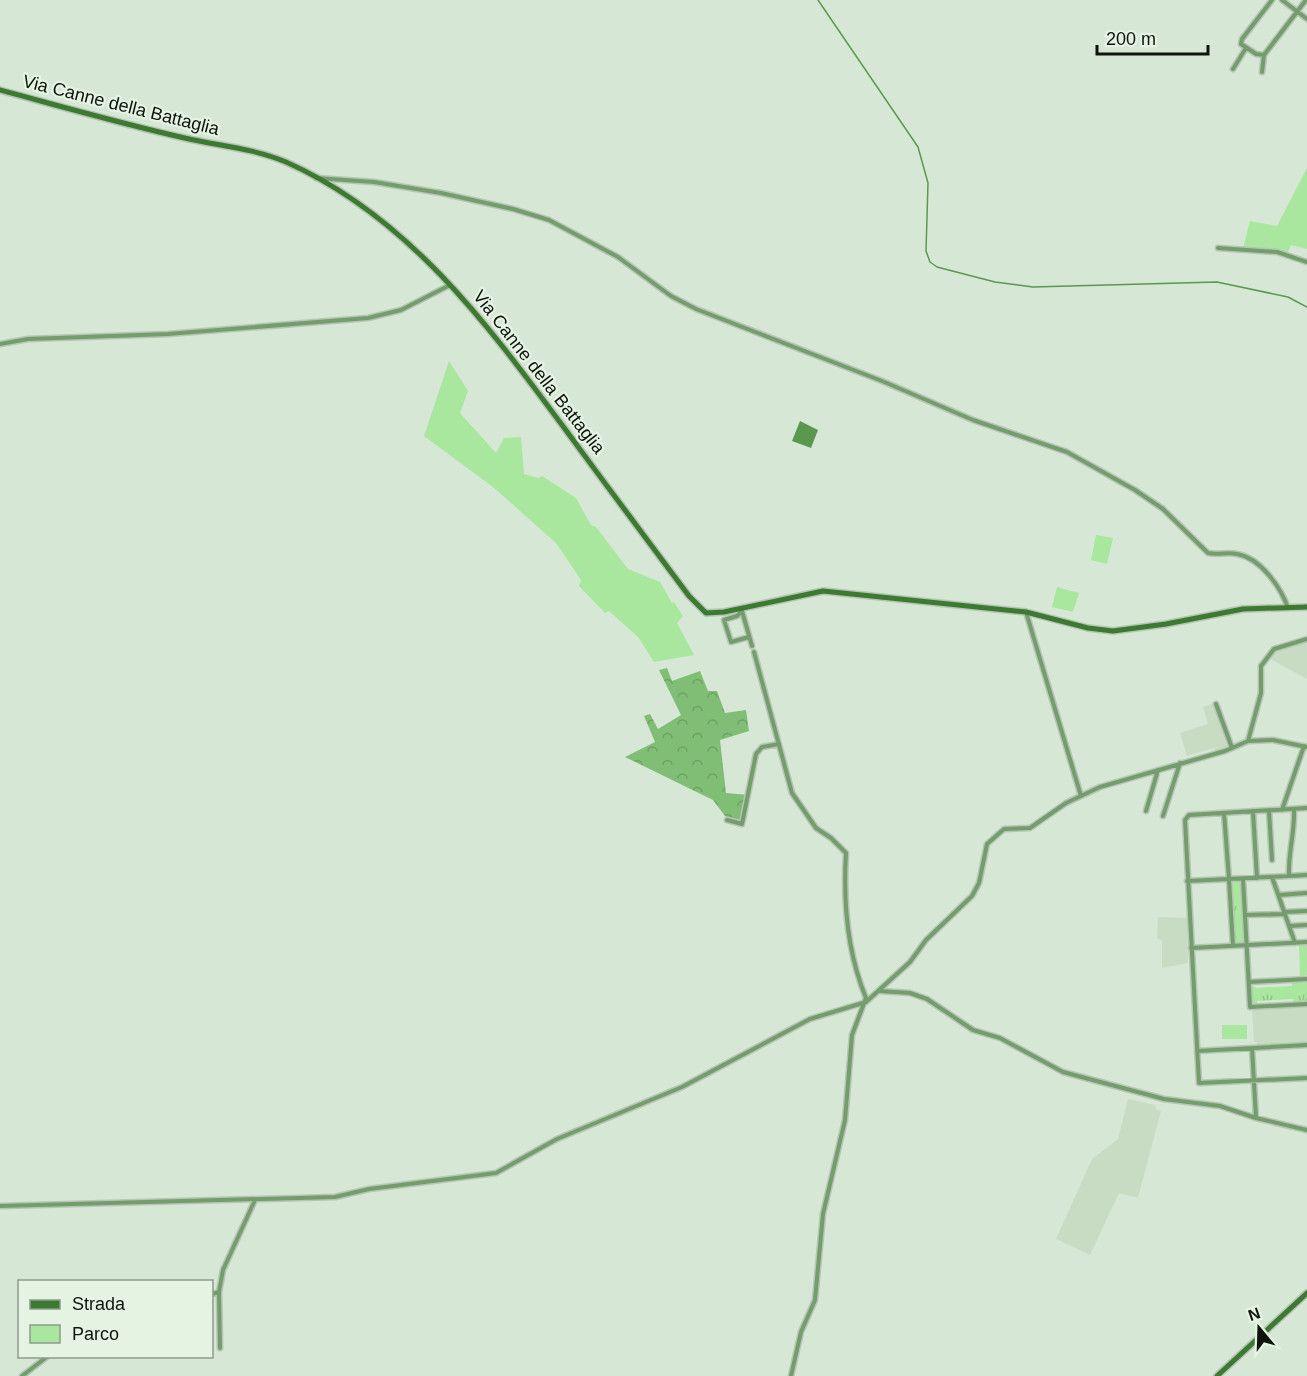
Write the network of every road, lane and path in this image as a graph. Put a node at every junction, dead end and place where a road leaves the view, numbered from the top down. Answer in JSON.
{"nodes":[{"id":1,"x":1272,"y":0,"type":"edge"},
{"id":2,"x":1282,"y":0,"type":"edge"},
{"id":3,"x":1306,"y":0,"type":"edge"},
{"id":4,"x":1297,"y":12,"type":"junction"},
{"id":5,"x":1307,"y":19,"type":"edge"},
{"id":6,"x":1246,"y":48,"type":"junction"},
{"id":7,"x":1264,"y":56,"type":"junction"},
{"id":8,"x":1233,"y":69,"type":"dead end"},
{"id":9,"x":1262,"y":72,"type":"dead end"},
{"id":10,"x":0,"y":90,"type":"edge"},
{"id":11,"x":316,"y":178,"type":"junction"},
{"id":12,"x":1218,"y":248,"type":"dead end"},
{"id":13,"x":1307,"y":262,"type":"edge"},
{"id":14,"x":451,"y":285,"type":"junction"},
{"id":15,"x":0,"y":344,"type":"edge"},
{"id":16,"x":1307,"y":607,"type":"edge"},
{"id":17,"x":741,"y":609,"type":"junction"},
{"id":18,"x":1288,"y":609,"type":"junction"},
{"id":19,"x":1026,"y":612,"type":"junction"},
{"id":20,"x":749,"y":637,"type":"junction"},
{"id":21,"x":1307,"y":639,"type":"edge"},
{"id":22,"x":752,"y":646,"type":"dead end"},
{"id":23,"x":754,"y":652,"type":"dead end"},
{"id":24,"x":1216,"y":704,"type":"dead end"},
{"id":25,"x":1248,"y":741,"type":"junction"},
{"id":26,"x":779,"y":744,"type":"junction"},
{"id":27,"x":1305,"y":746,"type":"edge"},
{"id":28,"x":1232,"y":748,"type":"junction"},
{"id":29,"x":1180,"y":763,"type":"junction"},
{"id":30,"x":1158,"y":770,"type":"junction"},
{"id":31,"x":1081,"y":796,"type":"junction"},
{"id":32,"x":1307,"y":808,"type":"edge"},
{"id":33,"x":1294,"y":809,"type":"junction"},
{"id":34,"x":1282,"y":810,"type":"junction"},
{"id":35,"x":1146,"y":811,"type":"dead end"},
{"id":36,"x":1253,"y":811,"type":"junction"},
{"id":37,"x":1269,"y":811,"type":"junction"},
{"id":38,"x":1224,"y":813,"type":"junction"},
{"id":39,"x":1163,"y":816,"type":"dead end"},
{"id":40,"x":727,"y":820,"type":"dead end"},
{"id":41,"x":1272,"y":860,"type":"dead end"},
{"id":42,"x":1307,"y":875,"type":"edge"},
{"id":43,"x":1289,"y":876,"type":"junction"},
{"id":44,"x":1272,"y":877,"type":"junction"},
{"id":45,"x":1257,"y":878,"type":"junction"},
{"id":46,"x":1229,"y":879,"type":"junction"},
{"id":47,"x":1243,"y":879,"type":"junction"},
{"id":48,"x":1188,"y":881,"type":"junction"},
{"id":49,"x":1307,"y":893,"type":"edge"},
{"id":50,"x":1279,"y":895,"type":"junction"},
{"id":51,"x":1307,"y":911,"type":"edge"},
{"id":52,"x":1285,"y":913,"type":"junction"},
{"id":53,"x":1245,"y":915,"type":"junction"},
{"id":54,"x":1307,"y":925,"type":"edge"},
{"id":55,"x":1289,"y":926,"type":"junction"},
{"id":56,"x":1307,"y":942,"type":"edge"},
{"id":57,"x":1295,"y":943,"type":"junction"},
{"id":58,"x":1247,"y":945,"type":"junction"},
{"id":59,"x":1233,"y":946,"type":"junction"},
{"id":60,"x":1191,"y":948,"type":"junction"},
{"id":61,"x":1307,"y":979,"type":"edge"},
{"id":62,"x":1249,"y":982,"type":"junction"},
{"id":63,"x":880,"y":991,"type":"junction"},
{"id":64,"x":866,"y":1002,"type":"junction"},
{"id":65,"x":1307,"y":1004,"type":"edge"},
{"id":66,"x":1307,"y":1045,"type":"edge"},
{"id":67,"x":1252,"y":1048,"type":"junction"},
{"id":68,"x":1197,"y":1051,"type":"junction"},
{"id":69,"x":1307,"y":1078,"type":"edge"},
{"id":70,"x":1255,"y":1080,"type":"junction"},
{"id":71,"x":1256,"y":1118,"type":"junction"},
{"id":72,"x":1307,"y":1130,"type":"edge"},
{"id":73,"x":255,"y":1200,"type":"junction"},
{"id":74,"x":0,"y":1206,"type":"edge"},
{"id":75,"x":219,"y":1292,"type":"junction"},
{"id":76,"x":1307,"y":1293,"type":"edge"},
{"id":77,"x":213,"y":1294,"type":"edge"},
{"id":78,"x":220,"y":1348,"type":"dead end"},
{"id":79,"x":45,"y":1358,"type":"edge"},
{"id":80,"x":22,"y":1376,"type":"edge"},
{"id":81,"x":791,"y":1376,"type":"edge"},
{"id":82,"x":1217,"y":1376,"type":"edge"}],
"edges":[{"from":1,"to":6,"type":"street"},
{"from":2,"to":4,"type":"street"},
{"from":3,"to":4,"type":"street"},
{"from":4,"to":5,"type":"street"},
{"from":4,"to":7,"type":"street"},
{"from":6,"to":7,"type":"street"},
{"from":6,"to":8,"type":"street"},
{"from":7,"to":9,"type":"street"},
{"from":10,"to":11,"type":"street","name":"Via Canne della Battaglia"},
{"from":11,"to":14,"type":"street","name":"Via Canne della Battaglia"},
{"from":11,"to":18,"type":"street"},
{"from":12,"to":13,"type":"street"},
{"from":14,"to":15,"type":"street"},
{"from":14,"to":17,"type":"street","name":"Via Canne della Battaglia"},
{"from":16,"to":18,"type":"street"},
{"from":17,"to":19,"type":"street"},
{"from":17,"to":20,"type":"street"},
{"from":17,"to":20,"type":"street"},
{"from":18,"to":19,"type":"street"},
{"from":19,"to":31,"type":"street"},
{"from":20,"to":22,"type":"street"},
{"from":21,"to":25,"type":"street"},
{"from":23,"to":26,"type":"street"},
{"from":24,"to":28,"type":"street"},
{"from":25,"to":27,"type":"street"},
{"from":25,"to":28,"type":"street"},
{"from":26,"to":40,"type":"street"},
{"from":26,"to":64,"type":"street"},
{"from":27,"to":34,"type":"street"},
{"from":28,"to":29,"type":"street"},
{"from":29,"to":30,"type":"street"},
{"from":29,"to":39,"type":"street"},
{"from":30,"to":31,"type":"street"},
{"from":30,"to":35,"type":"street"},
{"from":31,"to":63,"type":"street"},
{"from":32,"to":33,"type":"street"},
{"from":33,"to":34,"type":"street"},
{"from":33,"to":43,"type":"street"},
{"from":34,"to":37,"type":"street"},
{"from":36,"to":37,"type":"street"},
{"from":36,"to":38,"type":"street"},
{"from":36,"to":45,"type":"street"},
{"from":37,"to":41,"type":"street"},
{"from":38,"to":46,"type":"street"},
{"from":38,"to":48,"type":"street"},
{"from":42,"to":43,"type":"street"},
{"from":43,"to":44,"type":"street"},
{"from":44,"to":45,"type":"street"},
{"from":44,"to":50,"type":"street"},
{"from":45,"to":47,"type":"street"},
{"from":46,"to":47,"type":"street"},
{"from":46,"to":48,"type":"street"},
{"from":46,"to":59,"type":"street"},
{"from":47,"to":53,"type":"street"},
{"from":48,"to":60,"type":"street"},
{"from":49,"to":50,"type":"street"},
{"from":50,"to":52,"type":"street"},
{"from":51,"to":52,"type":"street"},
{"from":52,"to":53,"type":"street"},
{"from":52,"to":55,"type":"street"},
{"from":53,"to":58,"type":"street"},
{"from":54,"to":55,"type":"street"},
{"from":55,"to":57,"type":"street"},
{"from":56,"to":57,"type":"street"},
{"from":57,"to":58,"type":"street"},
{"from":58,"to":59,"type":"street"},
{"from":58,"to":62,"type":"street"},
{"from":59,"to":60,"type":"street"},
{"from":60,"to":68,"type":"street"},
{"from":61,"to":62,"type":"street"},
{"from":62,"to":65,"type":"street"},
{"from":63,"to":64,"type":"street"},
{"from":63,"to":71,"type":"street"},
{"from":64,"to":73,"type":"street"},
{"from":64,"to":81,"type":"street"},
{"from":66,"to":67,"type":"street"},
{"from":67,"to":68,"type":"street"},
{"from":67,"to":70,"type":"street"},
{"from":68,"to":70,"type":"street"},
{"from":69,"to":70,"type":"street"},
{"from":70,"to":71,"type":"street"},
{"from":71,"to":72,"type":"street"},
{"from":73,"to":74,"type":"street"},
{"from":73,"to":75,"type":"street"},
{"from":75,"to":77,"type":"street"},
{"from":75,"to":78,"type":"street"},
{"from":76,"to":82,"type":"street"},
{"from":79,"to":80,"type":"street"}]}
